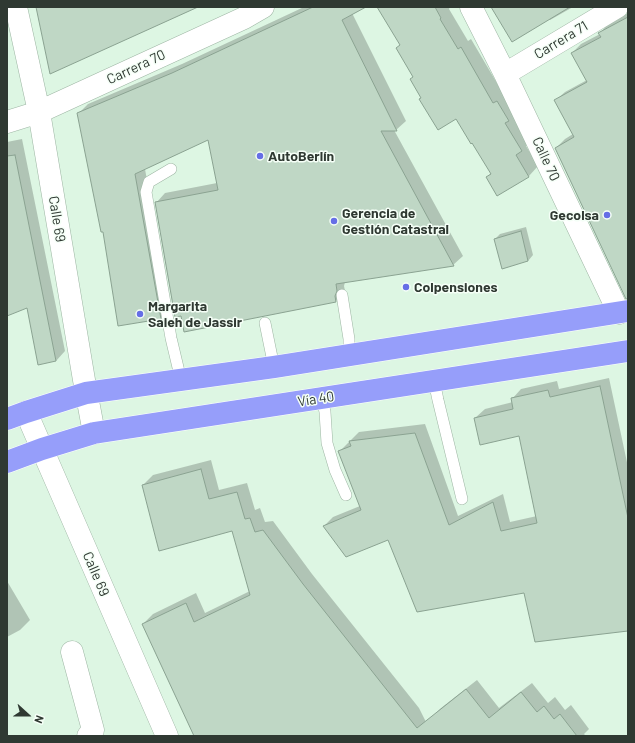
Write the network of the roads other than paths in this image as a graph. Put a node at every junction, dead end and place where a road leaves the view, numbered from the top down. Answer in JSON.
{"nodes":[{"id":1,"x":16,"y":7,"type":"edge"},
{"id":2,"x":263,"y":7,"type":"edge"},
{"id":3,"x":471,"y":7,"type":"edge"},
{"id":4,"x":617,"y":7,"type":"edge"},
{"id":5,"x":505,"y":74,"type":"junction"},
{"id":6,"x":39,"y":112,"type":"junction"},
{"id":7,"x":7,"y":122,"type":"edge"},
{"id":8,"x":170,"y":169,"type":"dead end"},
{"id":9,"x":342,"y":296,"type":"dead end"},
{"id":10,"x":624,"y":312,"type":"edge"},
{"id":11,"x":265,"y":323,"type":"dead end"},
{"id":12,"x":628,"y":351,"type":"edge"},
{"id":13,"x":349,"y":355,"type":"junction"},
{"id":14,"x":274,"y":367,"type":"junction"},
{"id":15,"x":181,"y":380,"type":"junction"},
{"id":16,"x":434,"y":381,"type":"junction"},
{"id":17,"x":86,"y":393,"type":"junction"},
{"id":18,"x":322,"y":398,"type":"junction"},
{"id":19,"x":17,"y":415,"type":"edge"},
{"id":20,"x":94,"y":433,"type":"junction"},
{"id":21,"x":42,"y":449,"type":"junction"},
{"id":22,"x":7,"y":462,"type":"edge"},
{"id":23,"x":346,"y":495,"type":"dead end"},
{"id":24,"x":462,"y":499,"type":"dead end"},
{"id":25,"x":72,"y":652,"type":"dead end"},
{"id":26,"x":88,"y":736,"type":"edge"},
{"id":27,"x":167,"y":736,"type":"edge"}],
"edges":[{"from":1,"to":6,"type":"street","name":"Calle 69"},
{"from":2,"to":6,"type":"street","name":"Carrera 70"},
{"from":3,"to":5,"type":"street","name":"Calle 70"},
{"from":4,"to":5,"type":"street","name":"Carrera 71"},
{"from":5,"to":10,"type":"street","name":"Calle 70"},
{"from":6,"to":7,"type":"street","name":"Carrera 70"},
{"from":6,"to":17,"type":"street","name":"Calle 69"},
{"from":8,"to":15,"type":"lane"},
{"from":9,"to":13,"type":"lane"},
{"from":10,"to":13,"type":"highway"},
{"from":11,"to":14,"type":"lane"},
{"from":12,"to":16,"type":"highway","name":"Vía 40"},
{"from":13,"to":14,"type":"highway"},
{"from":14,"to":15,"type":"highway"},
{"from":15,"to":17,"type":"highway"},
{"from":16,"to":18,"type":"highway","name":"Vía 40"},
{"from":16,"to":24,"type":"lane"},
{"from":17,"to":19,"type":"highway"},
{"from":17,"to":20,"type":"street","name":"Calle 69"},
{"from":18,"to":20,"type":"highway","name":"Vía 40"},
{"from":18,"to":23,"type":"lane"},
{"from":19,"to":21,"type":"street","name":"Calle 69"},
{"from":20,"to":21,"type":"highway","name":"Vía 40"},
{"from":21,"to":22,"type":"highway","name":"Vía 40"},
{"from":21,"to":27,"type":"street","name":"Calle 69"},
{"from":25,"to":26,"type":"street"}]}
